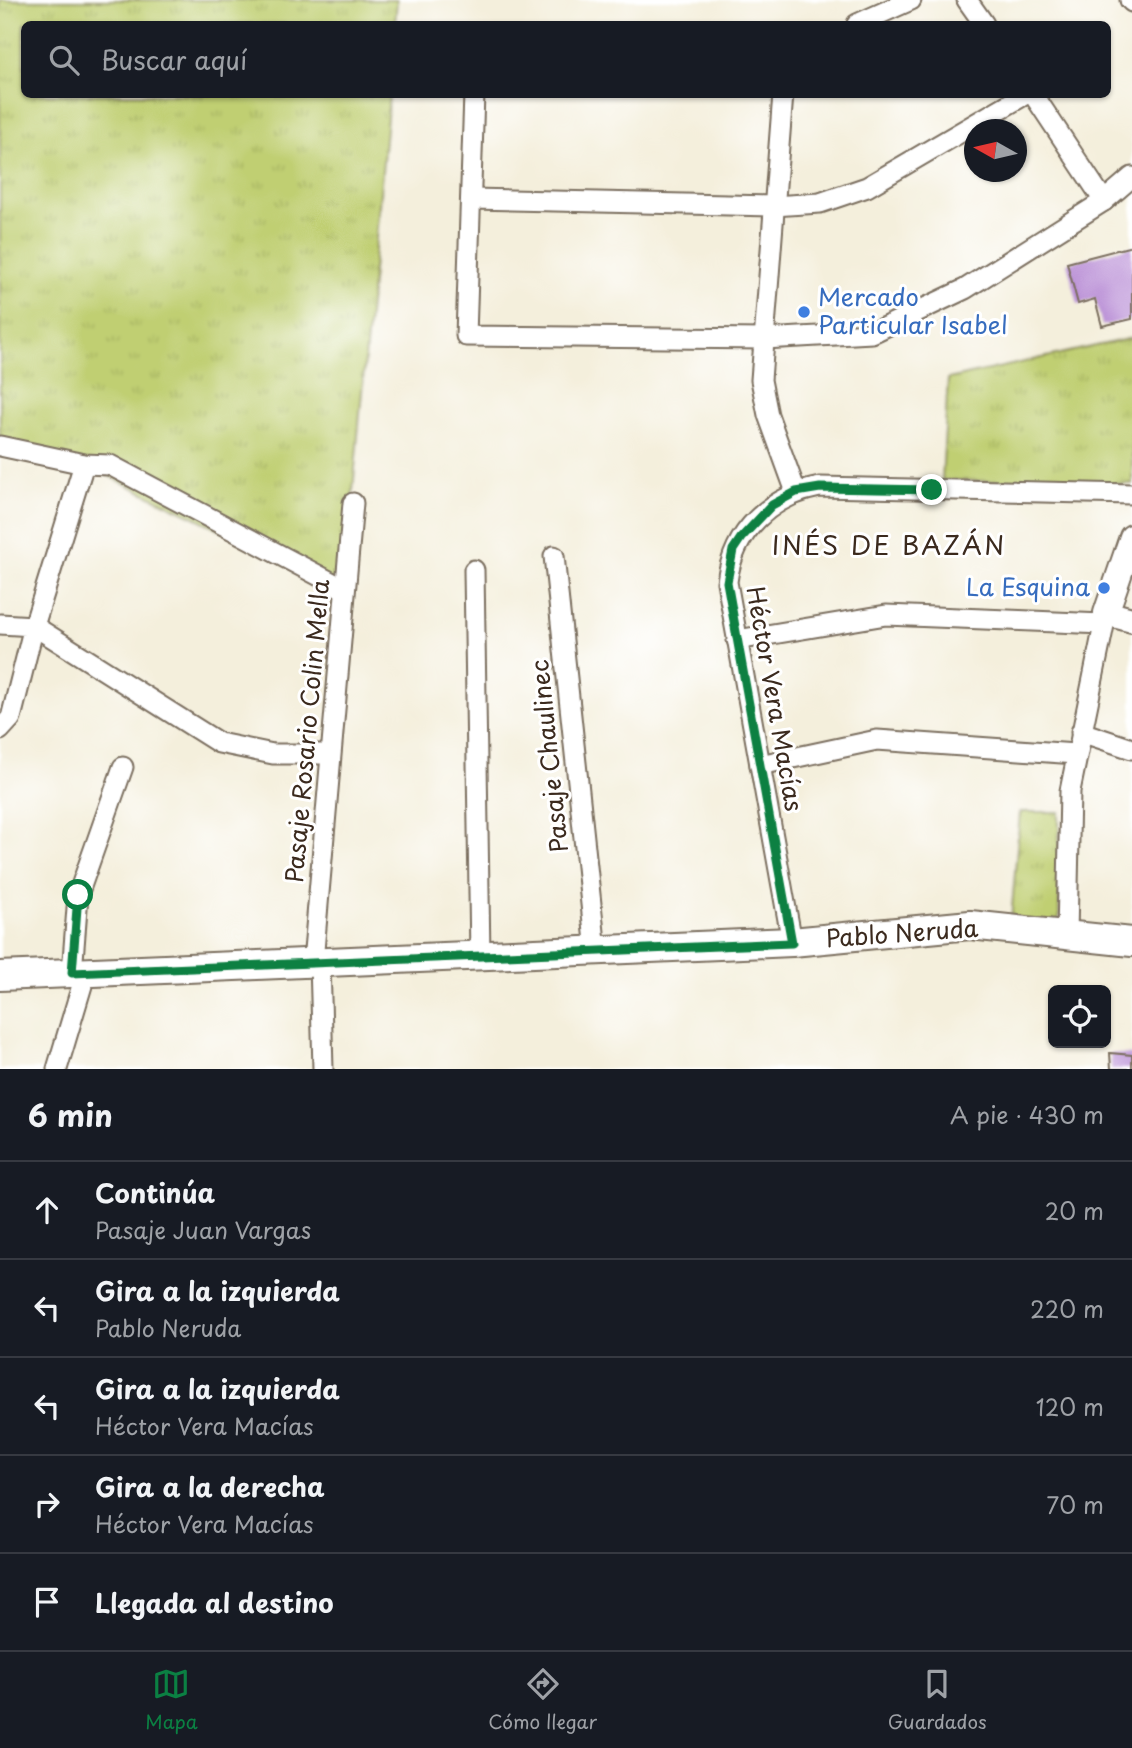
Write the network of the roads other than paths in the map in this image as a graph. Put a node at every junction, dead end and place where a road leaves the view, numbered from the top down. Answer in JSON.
{"nodes":[{"id":1,"x":911,"y":0,"type":"edge"},
{"id":2,"x":967,"y":0,"type":"edge"},
{"id":3,"x":864,"y":21,"type":"edge"},
{"id":4,"x":982,"y":21,"type":"edge"},
{"id":5,"x":474,"y":98,"type":"edge"},
{"id":6,"x":783,"y":98,"type":"edge"},
{"id":7,"x":1020,"y":98,"type":"edge"},
{"id":8,"x":1035,"y":98,"type":"edge"},
{"id":9,"x":1132,"y":177,"type":"edge"},
{"id":10,"x":471,"y":199,"type":"junction"},
{"id":11,"x":1104,"y":201,"type":"junction"},
{"id":12,"x":774,"y":206,"type":"junction"},
{"id":13,"x":764,"y":339,"type":"junction"},
{"id":14,"x":0,"y":446,"type":"edge"},
{"id":15,"x":84,"y":464,"type":"junction"},
{"id":16,"x":796,"y":492,"type":"junction"},
{"id":17,"x":1132,"y":494,"type":"edge"},
{"id":18,"x":353,"y":503,"type":"dead end"},
{"id":19,"x":1132,"y":537,"type":"edge"},
{"id":20,"x":554,"y":556,"type":"dead end"},
{"id":21,"x":474,"y":570,"type":"dead end"},
{"id":22,"x":344,"y":589,"type":"junction"},
{"id":23,"x":1105,"y":618,"type":"junction"},
{"id":24,"x":1132,"y":620,"type":"edge"},
{"id":25,"x":0,"y":624,"type":"edge"},
{"id":26,"x":34,"y":626,"type":"junction"},
{"id":27,"x":737,"y":640,"type":"junction"},
{"id":28,"x":0,"y":730,"type":"edge"},
{"id":29,"x":1081,"y":732,"type":"junction"},
{"id":30,"x":1132,"y":749,"type":"edge"},
{"id":31,"x":329,"y":754,"type":"junction"},
{"id":32,"x":1076,"y":754,"type":"junction"},
{"id":33,"x":760,"y":765,"type":"junction"},
{"id":34,"x":124,"y":767,"type":"dead end"},
{"id":35,"x":1067,"y":935,"type":"junction"},
{"id":36,"x":1132,"y":942,"type":"edge"},
{"id":37,"x":792,"y":943,"type":"junction"},
{"id":38,"x":596,"y":951,"type":"junction"},
{"id":39,"x":480,"y":956,"type":"junction"},
{"id":40,"x":316,"y":962,"type":"junction"},
{"id":41,"x":79,"y":972,"type":"junction"},
{"id":42,"x":0,"y":976,"type":"edge"},
{"id":43,"x":57,"y":1069,"type":"edge"},
{"id":44,"x":323,"y":1069,"type":"edge"}],
"edges":[{"from":1,"to":3,"type":"street"},
{"from":2,"to":4,"type":"street"},
{"from":5,"to":10,"type":"street"},
{"from":6,"to":12,"type":"street"},
{"from":7,"to":12,"type":"street"},
{"from":8,"to":11,"type":"street"},
{"from":9,"to":11,"type":"street"},
{"from":10,"to":12,"type":"street"},
{"from":10,"to":13,"type":"street"},
{"from":11,"to":13,"type":"street"},
{"from":12,"to":13,"type":"street"},
{"from":13,"to":16,"type":"street"},
{"from":14,"to":15,"type":"street"},
{"from":15,"to":22,"type":"street"},
{"from":15,"to":26,"type":"street"},
{"from":16,"to":17,"type":"street","name":"Héctor Vera Macías"},
{"from":16,"to":27,"type":"street","name":"Héctor Vera Macías"},
{"from":18,"to":22,"type":"street","name":"Pasaje Rosario Colin Mella"},
{"from":19,"to":23,"type":"street"},
{"from":20,"to":38,"type":"street","name":"Pasaje Chaulinec"},
{"from":21,"to":39,"type":"street"},
{"from":22,"to":31,"type":"street","name":"Pasaje Rosario Colin Mella"},
{"from":23,"to":24,"type":"street"},
{"from":23,"to":27,"type":"street"},
{"from":23,"to":29,"type":"street"},
{"from":25,"to":26,"type":"street"},
{"from":26,"to":28,"type":"street"},
{"from":26,"to":31,"type":"street"},
{"from":27,"to":33,"type":"street","name":"Héctor Vera Macías"},
{"from":29,"to":30,"type":"street"},
{"from":29,"to":32,"type":"street"},
{"from":31,"to":40,"type":"street","name":"Pasaje Rosario Colin Mella"},
{"from":32,"to":33,"type":"street"},
{"from":32,"to":35,"type":"street"},
{"from":33,"to":37,"type":"street","name":"Héctor Vera Macías"},
{"from":34,"to":41,"type":"street"},
{"from":35,"to":36,"type":"main road","name":"Pablo Neruda"},
{"from":35,"to":37,"type":"main road","name":"Pablo Neruda"},
{"from":37,"to":38,"type":"main road","name":"Pablo Neruda"},
{"from":38,"to":39,"type":"main road","name":"Pablo Neruda"},
{"from":39,"to":40,"type":"main road","name":"Pablo Neruda"},
{"from":40,"to":41,"type":"main road","name":"Pablo Neruda"},
{"from":40,"to":44,"type":"street","name":"Pasaje Rosario Colin Mella"},
{"from":41,"to":42,"type":"main road","name":"Pablo Neruda"},
{"from":41,"to":43,"type":"street"}]}
